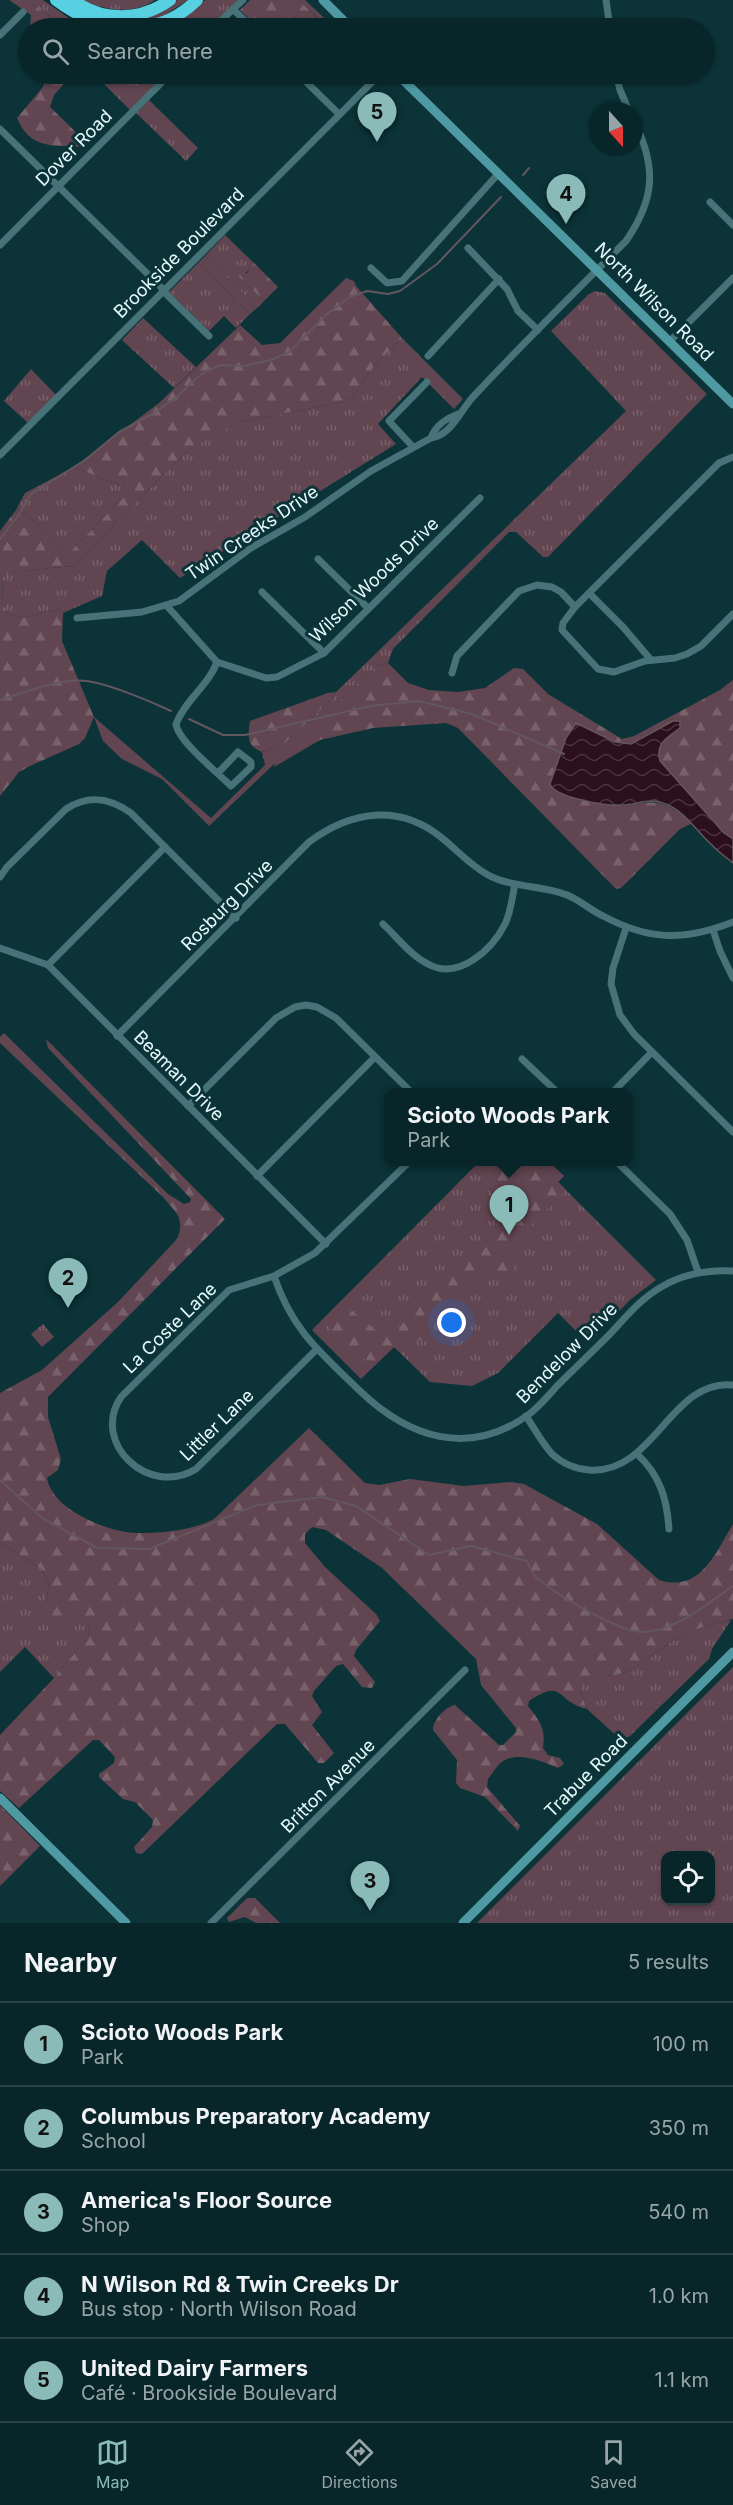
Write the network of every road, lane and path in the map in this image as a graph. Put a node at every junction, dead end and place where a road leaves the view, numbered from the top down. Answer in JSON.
{"nodes":[{"id":1,"x":56,"y":0,"type":"edge"},
{"id":2,"x":73,"y":0,"type":"edge"},
{"id":3,"x":170,"y":0,"type":"edge"},
{"id":4,"x":197,"y":0,"type":"edge"},
{"id":5,"x":243,"y":0,"type":"edge"},
{"id":6,"x":323,"y":0,"type":"edge"},
{"id":7,"x":606,"y":0,"type":"edge"},
{"id":8,"x":233,"y":9,"type":"junction"},
{"id":9,"x":23,"y":12,"type":"dead end"},
{"id":10,"x":85,"y":18,"type":"edge"},
{"id":11,"x":171,"y":18,"type":"edge"},
{"id":12,"x":224,"y":18,"type":"edge"},
{"id":13,"x":242,"y":18,"type":"edge"},
{"id":14,"x":341,"y":18,"type":"edge"},
{"id":15,"x":609,"y":18,"type":"edge"},
{"id":16,"x":0,"y":35,"type":"edge"},
{"id":17,"x":160,"y":84,"type":"edge"},
{"id":18,"x":308,"y":84,"type":"edge"},
{"id":19,"x":370,"y":84,"type":"edge"},
{"id":20,"x":407,"y":84,"type":"edge"},
{"id":21,"x":618,"y":84,"type":"edge"},
{"id":22,"x":625,"y":102,"type":"edge"},
{"id":23,"x":339,"y":114,"type":"junction"},
{"id":24,"x":0,"y":129,"type":"edge"},
{"id":25,"x":643,"y":142,"type":"edge"},
{"id":26,"x":498,"y":174,"type":"junction"},
{"id":27,"x":58,"y":186,"type":"junction"},
{"id":28,"x":710,"y":202,"type":"dead end"},
{"id":29,"x":733,"y":225,"type":"edge"},
{"id":30,"x":0,"y":245,"type":"edge"},
{"id":31,"x":468,"y":249,"type":"dead end"},
{"id":32,"x":371,"y":268,"type":"dead end"},
{"id":33,"x":597,"y":270,"type":"junction"},
{"id":34,"x":733,"y":278,"type":"edge"},
{"id":35,"x":499,"y":279,"type":"junction"},
{"id":36,"x":163,"y":290,"type":"junction"},
{"id":37,"x":538,"y":330,"type":"junction"},
{"id":38,"x":209,"y":336,"type":"dead end"},
{"id":39,"x":670,"y":341,"type":"junction"},
{"id":40,"x":428,"y":356,"type":"dead end"},
{"id":41,"x":427,"y":382,"type":"dead end"},
{"id":42,"x":733,"y":404,"type":"edge"},
{"id":43,"x":413,"y":447,"type":"junction"},
{"id":44,"x":0,"y":455,"type":"edge"},
{"id":45,"x":733,"y":457,"type":"edge"},
{"id":46,"x":480,"y":498,"type":"dead end"},
{"id":47,"x":318,"y":559,"type":"dead end"},
{"id":48,"x":262,"y":592,"type":"dead end"},
{"id":49,"x":590,"y":594,"type":"junction"},
{"id":50,"x":167,"y":606,"type":"junction"},
{"id":51,"x":575,"y":607,"type":"junction"},
{"id":52,"x":368,"y":608,"type":"junction"},
{"id":53,"x":733,"y":614,"type":"edge"},
{"id":54,"x":77,"y":618,"type":"dead end"},
{"id":55,"x":324,"y":653,"type":"junction"},
{"id":56,"x":651,"y":660,"type":"junction"},
{"id":57,"x":217,"y":662,"type":"junction"},
{"id":58,"x":452,"y":673,"type":"dead end"},
{"id":59,"x":218,"y":773,"type":"junction"},
{"id":60,"x":165,"y":847,"type":"junction"},
{"id":61,"x":0,"y":877,"type":"edge"},
{"id":62,"x":515,"y":884,"type":"junction"},
{"id":63,"x":236,"y":918,"type":"junction"},
{"id":64,"x":733,"y":922,"type":"edge"},
{"id":65,"x":383,"y":924,"type":"dead end"},
{"id":66,"x":626,"y":928,"type":"junction"},
{"id":67,"x":713,"y":930,"type":"junction"},
{"id":68,"x":0,"y":948,"type":"edge"},
{"id":69,"x":48,"y":965,"type":"junction"},
{"id":70,"x":733,"y":978,"type":"edge"},
{"id":71,"x":117,"y":1036,"type":"junction"},
{"id":72,"x":652,"y":1052,"type":"junction"},
{"id":73,"x":375,"y":1057,"type":"junction"},
{"id":74,"x":522,"y":1059,"type":"dead end"},
{"id":75,"x":407,"y":1088,"type":"edge"},
{"id":76,"x":553,"y":1088,"type":"edge"},
{"id":77,"x":617,"y":1088,"type":"edge"},
{"id":78,"x":188,"y":1107,"type":"junction"},
{"id":79,"x":732,"y":1129,"type":"edge"},
{"id":80,"x":404,"y":1166,"type":"edge"},
{"id":81,"x":622,"y":1166,"type":"edge"},
{"id":82,"x":257,"y":1176,"type":"junction"},
{"id":83,"x":326,"y":1244,"type":"junction"},
{"id":84,"x":733,"y":1271,"type":"edge"},
{"id":85,"x":698,"y":1272,"type":"junction"},
{"id":86,"x":274,"y":1276,"type":"junction"},
{"id":87,"x":317,"y":1349,"type":"junction"},
{"id":88,"x":733,"y":1385,"type":"edge"},
{"id":89,"x":526,"y":1416,"type":"junction"},
{"id":90,"x":111,"y":1425,"type":"joint"},
{"id":91,"x":637,"y":1454,"type":"junction"},
{"id":92,"x":669,"y":1529,"type":"dead end"},
{"id":93,"x":733,"y":1652,"type":"edge"},
{"id":94,"x":465,"y":1670,"type":"dead end"},
{"id":95,"x":0,"y":1798,"type":"edge"},
{"id":96,"x":126,"y":1923,"type":"edge"},
{"id":97,"x":211,"y":1923,"type":"edge"},
{"id":98,"x":463,"y":1923,"type":"edge"}],
"edges":[{"from":1,"to":10,"type":"highway"},
{"from":2,"to":3,"type":"highway"},
{"from":4,"to":11,"type":"highway"},
{"from":5,"to":8,"type":"street"},
{"from":6,"to":14,"type":"main road"},
{"from":7,"to":15,"type":"street"},
{"from":8,"to":12,"type":"street"},
{"from":8,"to":13,"type":"street"},
{"from":9,"to":16,"type":"street"},
{"from":17,"to":27,"type":"street","name":"Dover Road"},
{"from":18,"to":23,"type":"street"},
{"from":19,"to":23,"type":"street","name":"Brookside Boulevard"},
{"from":20,"to":26,"type":"main road","name":"North Wilson Road"},
{"from":21,"to":22,"type":"street"},
{"from":23,"to":36,"type":"street","name":"Brookside Boulevard"},
{"from":24,"to":27,"type":"street"},
{"from":25,"to":33,"type":"street","name":"Twin Creeks Drive"},
{"from":26,"to":32,"type":"street"},
{"from":26,"to":33,"type":"main road","name":"North Wilson Road"},
{"from":27,"to":30,"type":"street","name":"Dover Road"},
{"from":27,"to":36,"type":"street"},
{"from":28,"to":29,"type":"street"},
{"from":31,"to":35,"type":"street"},
{"from":33,"to":37,"type":"street","name":"Twin Creeks Drive"},
{"from":33,"to":39,"type":"main road","name":"North Wilson Road"},
{"from":34,"to":39,"type":"street"},
{"from":35,"to":37,"type":"street"},
{"from":35,"to":40,"type":"street"},
{"from":36,"to":38,"type":"street"},
{"from":36,"to":44,"type":"street","name":"Brookside Boulevard"},
{"from":37,"to":43,"type":"street","name":"Twin Creeks Drive"},
{"from":39,"to":42,"type":"main road","name":"North Wilson Road"},
{"from":41,"to":43,"type":"street"},
{"from":43,"to":50,"type":"street","name":"Twin Creeks Drive"},
{"from":45,"to":49,"type":"street"},
{"from":46,"to":52,"type":"street","name":"Wilson Woods Drive"},
{"from":47,"to":52,"type":"street"},
{"from":48,"to":55,"type":"street"},
{"from":49,"to":51,"type":"street"},
{"from":49,"to":56,"type":"street"},
{"from":50,"to":54,"type":"street","name":"Twin Creeks Drive"},
{"from":50,"to":57,"type":"street"},
{"from":51,"to":56,"type":"street"},
{"from":51,"to":58,"type":"street"},
{"from":52,"to":55,"type":"street","name":"Wilson Woods Drive"},
{"from":53,"to":56,"type":"street"},
{"from":55,"to":57,"type":"street","name":"Wilson Woods Drive"},
{"from":57,"to":59,"type":"street"},
{"from":59,"to":59,"type":"street"},
{"from":60,"to":61,"type":"street"},
{"from":60,"to":63,"type":"street"},
{"from":60,"to":69,"type":"street"},
{"from":62,"to":63,"type":"street","name":"Rosburg Drive"},
{"from":62,"to":65,"type":"street"},
{"from":62,"to":66,"type":"street","name":"Rosburg Drive"},
{"from":63,"to":71,"type":"street","name":"Rosburg Drive"},
{"from":64,"to":67,"type":"street","name":"Rosburg Drive"},
{"from":66,"to":67,"type":"street","name":"Rosburg Drive"},
{"from":66,"to":72,"type":"street"},
{"from":67,"to":70,"type":"street"},
{"from":68,"to":69,"type":"street","name":"Beaman Drive"},
{"from":69,"to":71,"type":"street","name":"Beaman Drive"},
{"from":71,"to":78,"type":"street","name":"Beaman Drive"},
{"from":72,"to":77,"type":"street"},
{"from":72,"to":79,"type":"street"},
{"from":73,"to":75,"type":"street"},
{"from":73,"to":78,"type":"street"},
{"from":73,"to":82,"type":"street"},
{"from":74,"to":76,"type":"street"},
{"from":78,"to":82,"type":"street","name":"Beaman Drive"},
{"from":80,"to":83,"type":"street","name":"La Coste Lane"},
{"from":81,"to":85,"type":"street"},
{"from":82,"to":83,"type":"street","name":"Beaman Drive"},
{"from":83,"to":86,"type":"street","name":"La Coste Lane"},
{"from":84,"to":85,"type":"street","name":"Bendelow Drive"},
{"from":85,"to":89,"type":"street","name":"Bendelow Drive"},
{"from":86,"to":87,"type":"street","name":"Bendelow Drive"},
{"from":86,"to":90,"type":"street","name":"La Coste Lane"},
{"from":87,"to":89,"type":"street","name":"Bendelow Drive"},
{"from":87,"to":90,"type":"street","name":"Littler Lane"},
{"from":88,"to":91,"type":"street"},
{"from":89,"to":91,"type":"street"},
{"from":91,"to":92,"type":"street"},
{"from":93,"to":98,"type":"main road","name":"Trabue Road"},
{"from":94,"to":97,"type":"street","name":"Britton Avenue"},
{"from":95,"to":96,"type":"main road"}]}
